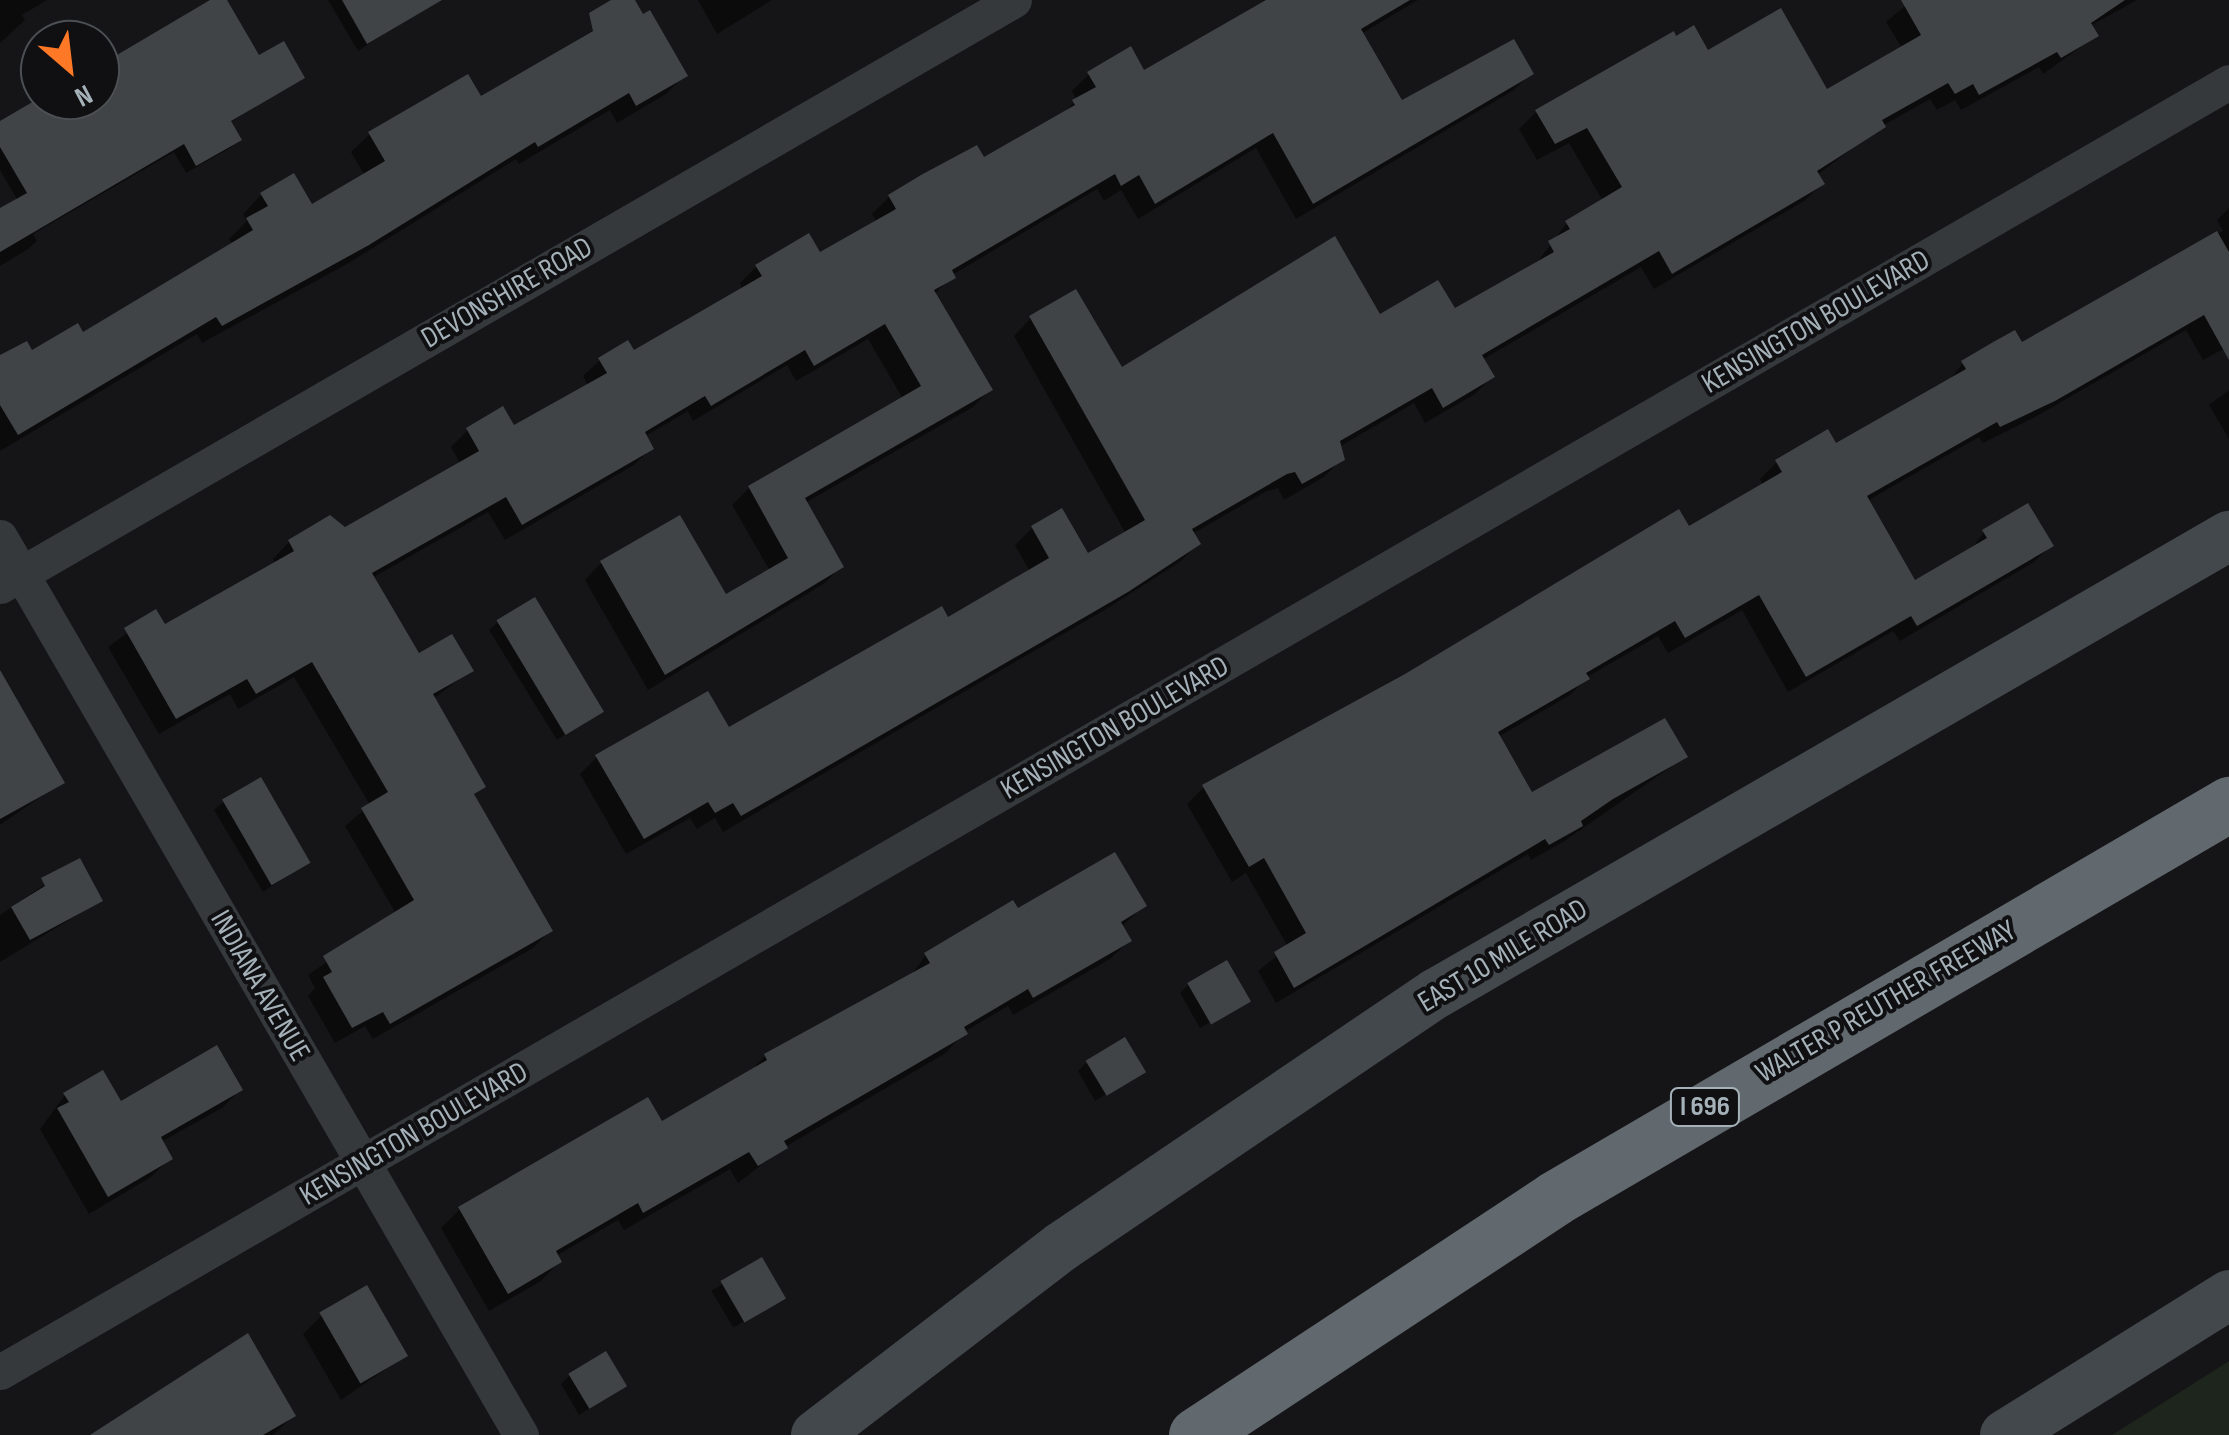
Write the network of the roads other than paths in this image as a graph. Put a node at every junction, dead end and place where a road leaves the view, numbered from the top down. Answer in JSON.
{"nodes":[{"id":1,"x":1014,"y":0,"type":"edge"},
{"id":2,"x":2229,"y":82,"type":"edge"},
{"id":3,"x":2229,"y":536,"type":"edge"},
{"id":4,"x":0,"y":537,"type":"edge"},
{"id":5,"x":10,"y":580,"type":"edge"},
{"id":6,"x":2229,"y":804,"type":"edge"},
{"id":7,"x":364,"y":1164,"type":"junction"},
{"id":8,"x":2229,"y":1295,"type":"edge"},
{"id":9,"x":0,"y":1372,"type":"edge"},
{"id":10,"x":521,"y":1435,"type":"edge"},
{"id":11,"x":816,"y":1435,"type":"edge"},
{"id":12,"x":1196,"y":1435,"type":"edge"},
{"id":13,"x":2004,"y":1435,"type":"edge"}],
"edges":[{"from":1,"to":5,"type":"street","name":"DEVONSHIRE ROAD"},
{"from":2,"to":7,"type":"street","name":"KENSINGTON BOULEVARD"},
{"from":3,"to":11,"type":"main road","name":"EAST 10 MILE ROAD"},
{"from":4,"to":5,"type":"street","name":"INDIANA AVENUE"},
{"from":5,"to":7,"type":"street","name":"INDIANA AVENUE"},
{"from":6,"to":12,"type":"highway","name":"WALTER P REUTHER FREEWAY","number":"I 696"},
{"from":7,"to":9,"type":"street","name":"KENSINGTON BOULEVARD"},
{"from":7,"to":10,"type":"street","name":"INDIANA AVENUE"},
{"from":8,"to":13,"type":"main road"}]}
